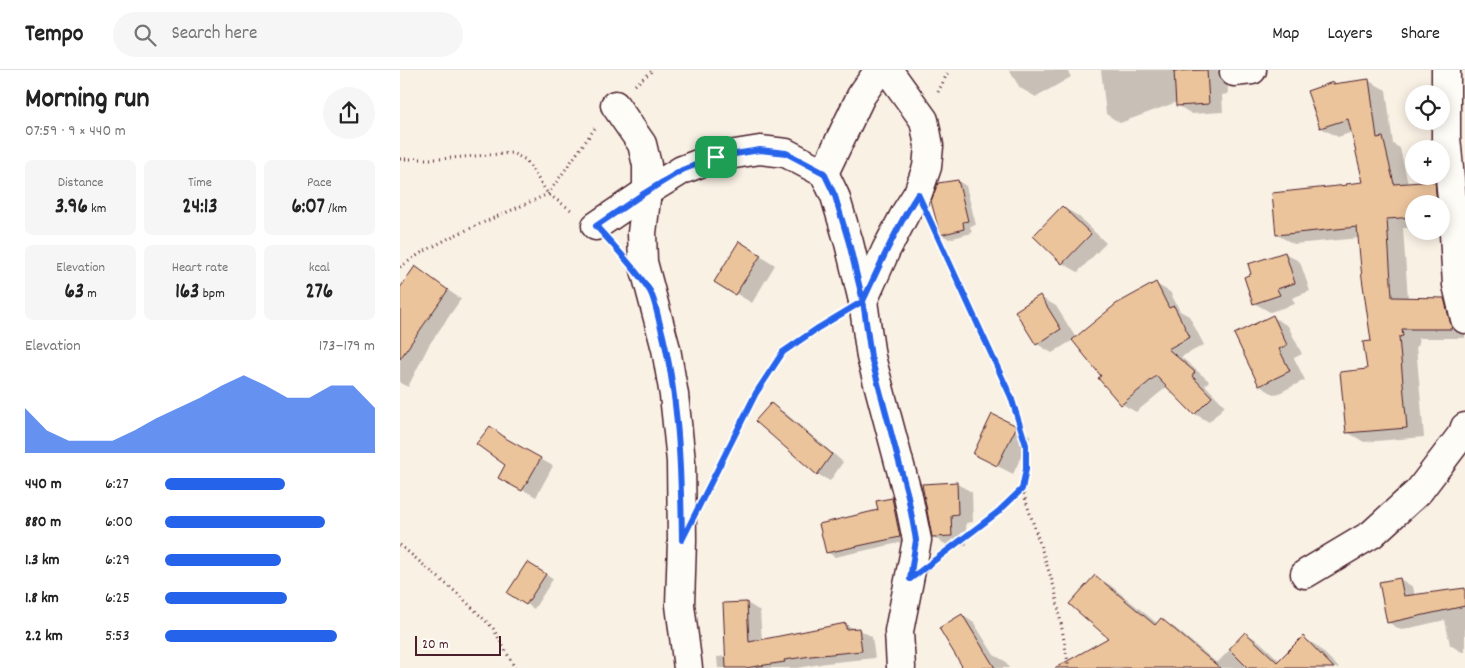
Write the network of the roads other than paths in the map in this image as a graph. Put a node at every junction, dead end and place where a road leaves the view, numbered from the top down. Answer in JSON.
{"nodes":[{"id":1,"x":879,"y":70,"type":"edge"},
{"id":2,"x":888,"y":70,"type":"edge"},
{"id":3,"x":1446,"y":70,"type":"edge"},
{"id":4,"x":615,"y":104,"type":"dead end"},
{"id":5,"x":824,"y":173,"type":"junction"},
{"id":6,"x":647,"y":191,"type":"junction"},
{"id":7,"x":596,"y":226,"type":"road end"},
{"id":8,"x":863,"y":301,"type":"junction"},
{"id":9,"x":1465,"y":319,"type":"edge"},
{"id":10,"x":1465,"y":427,"type":"edge"},
{"id":11,"x":1305,"y":574,"type":"dead end"},
{"id":12,"x":688,"y":668,"type":"edge"},
{"id":13,"x":901,"y":668,"type":"edge"}],
"edges":[{"from":1,"to":5,"type":"street"},
{"from":2,"to":8,"type":"street"},
{"from":3,"to":9,"type":"street"},
{"from":4,"to":6,"type":"street"},
{"from":5,"to":6,"type":"street"},
{"from":5,"to":8,"type":"street"},
{"from":6,"to":7,"type":"street"},
{"from":6,"to":12,"type":"street"},
{"from":8,"to":13,"type":"street"},
{"from":10,"to":11,"type":"street"}]}
